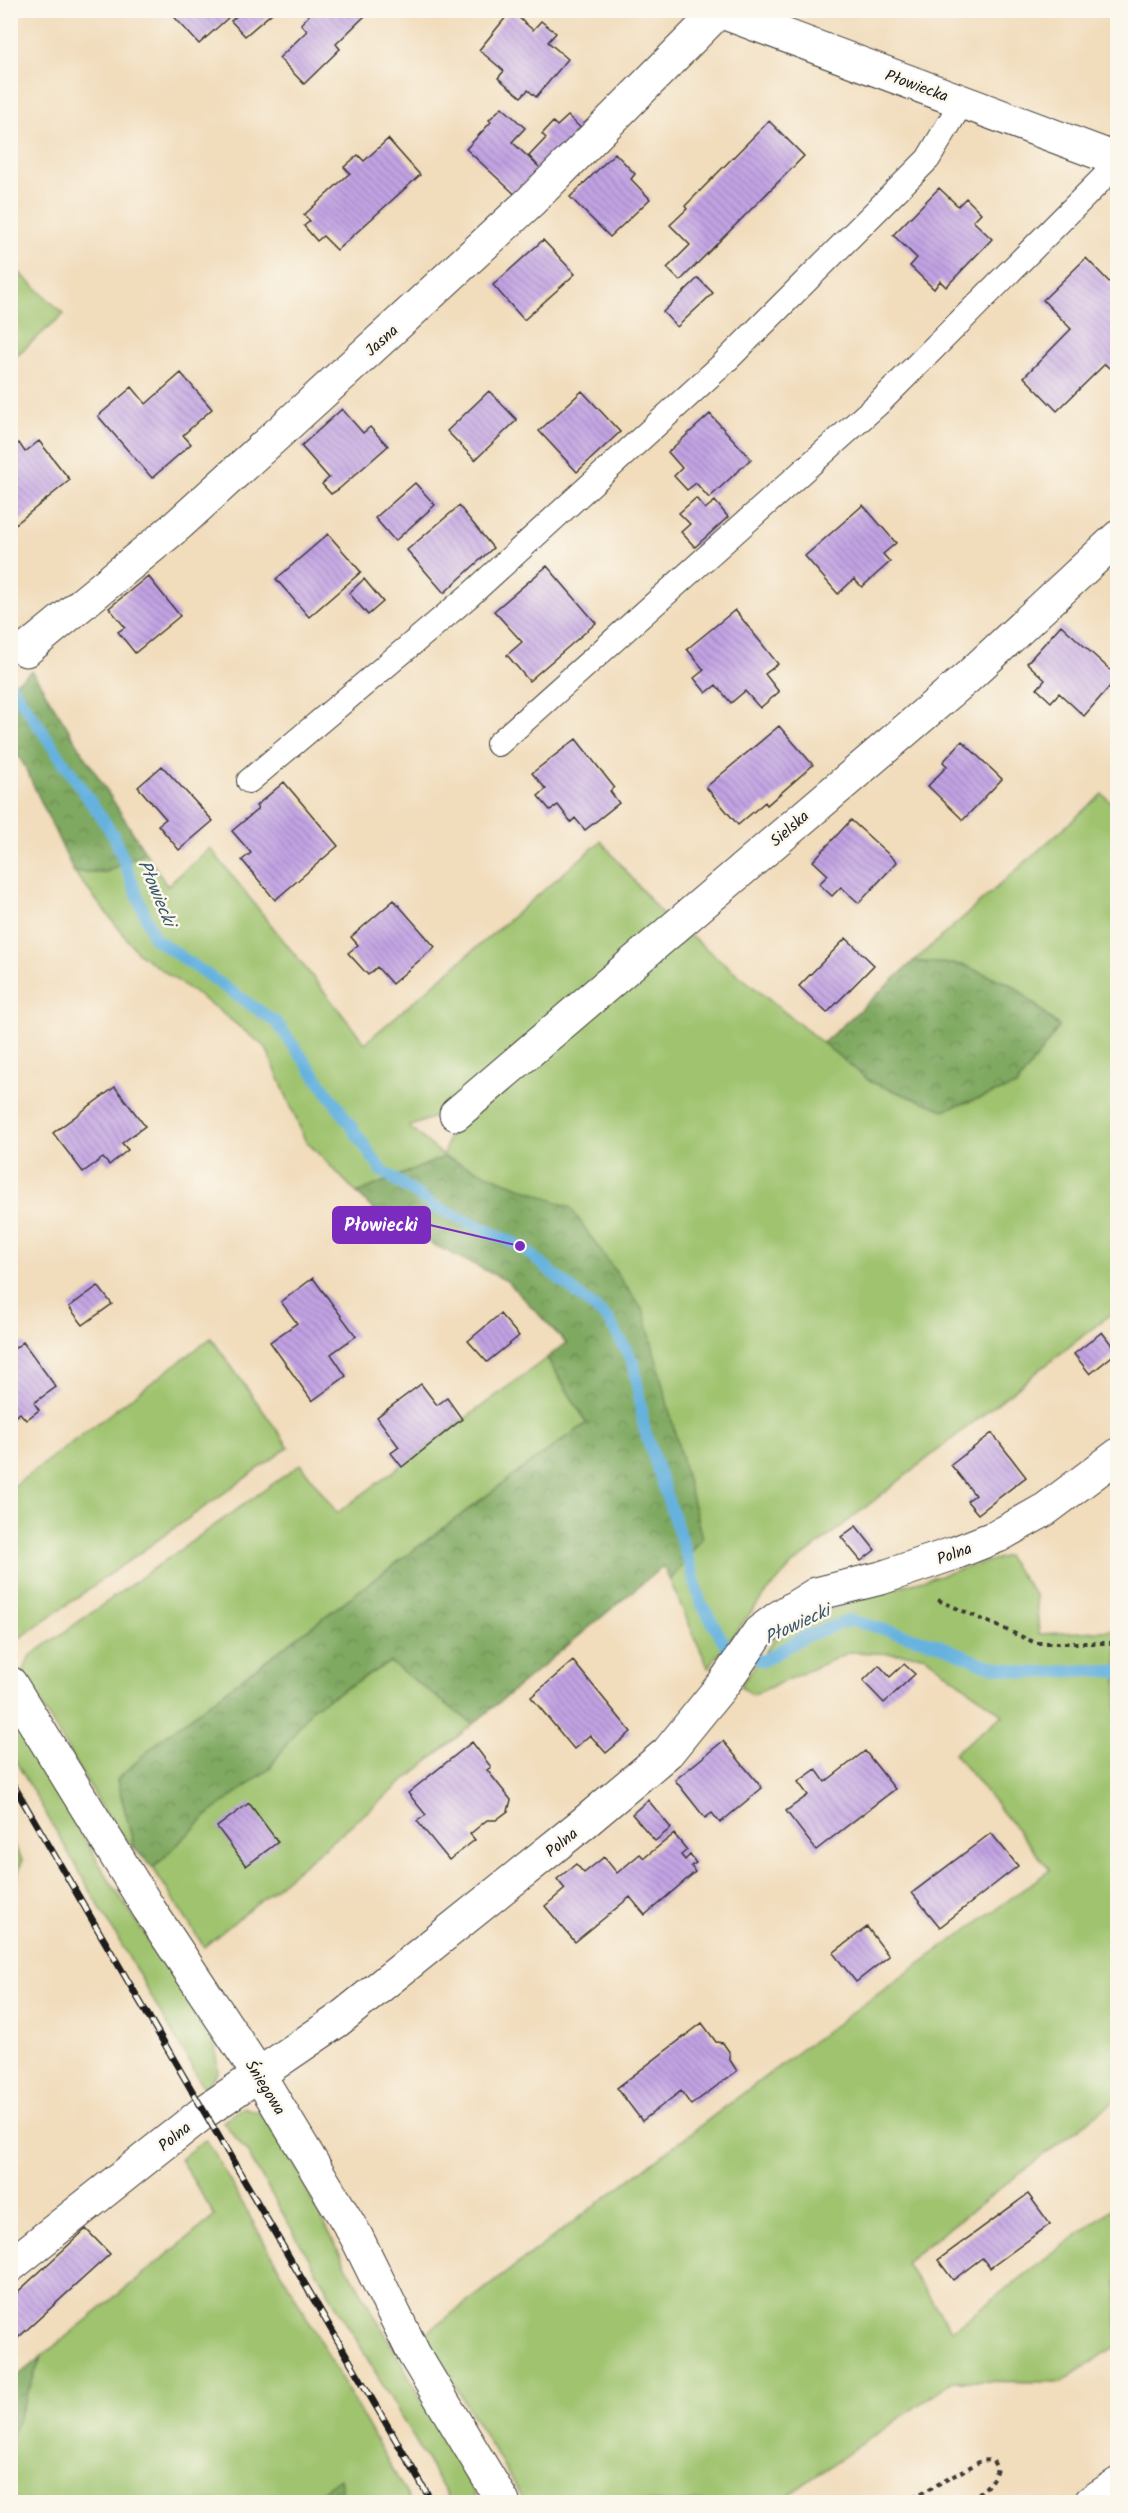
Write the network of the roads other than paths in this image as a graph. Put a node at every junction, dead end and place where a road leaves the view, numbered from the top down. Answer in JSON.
{"nodes":[{"id":1,"x":718,"y":11,"type":"edge"},
{"id":2,"x":962,"y":102,"type":"junction"},
{"id":3,"x":1118,"y":161,"type":"edge"},
{"id":4,"x":1118,"y":537,"type":"edge"},
{"id":5,"x":26,"y":650,"type":"dead end"},
{"id":6,"x":498,"y":744,"type":"dead end"},
{"id":7,"x":249,"y":781,"type":"dead end"},
{"id":8,"x":456,"y":1114,"type":"dead end"},
{"id":9,"x":1118,"y":1455,"type":"edge"},
{"id":10,"x":10,"y":1683,"type":"edge"},
{"id":11,"x":259,"y":2075,"type":"junction"},
{"id":12,"x":10,"y":2266,"type":"edge"},
{"id":13,"x":1118,"y":2484,"type":"edge"},
{"id":14,"x":503,"y":2502,"type":"edge"},
{"id":15,"x":1091,"y":2502,"type":"edge"}],
"edges":[{"from":1,"to":2,"type":"street","name":"Płowiecka"},
{"from":1,"to":5,"type":"street","name":"Jasna"},
{"from":2,"to":3,"type":"street","name":"Płowiecka"},
{"from":2,"to":7,"type":"lane"},
{"from":3,"to":6,"type":"lane"},
{"from":4,"to":8,"type":"street","name":"Sielska"},
{"from":9,"to":11,"type":"street","name":"Polna"},
{"from":10,"to":11,"type":"street","name":"Śniegowa"},
{"from":11,"to":12,"type":"street","name":"Polna"},
{"from":11,"to":14,"type":"street","name":"Śniegowa"},
{"from":13,"to":15,"type":"street"}]}
